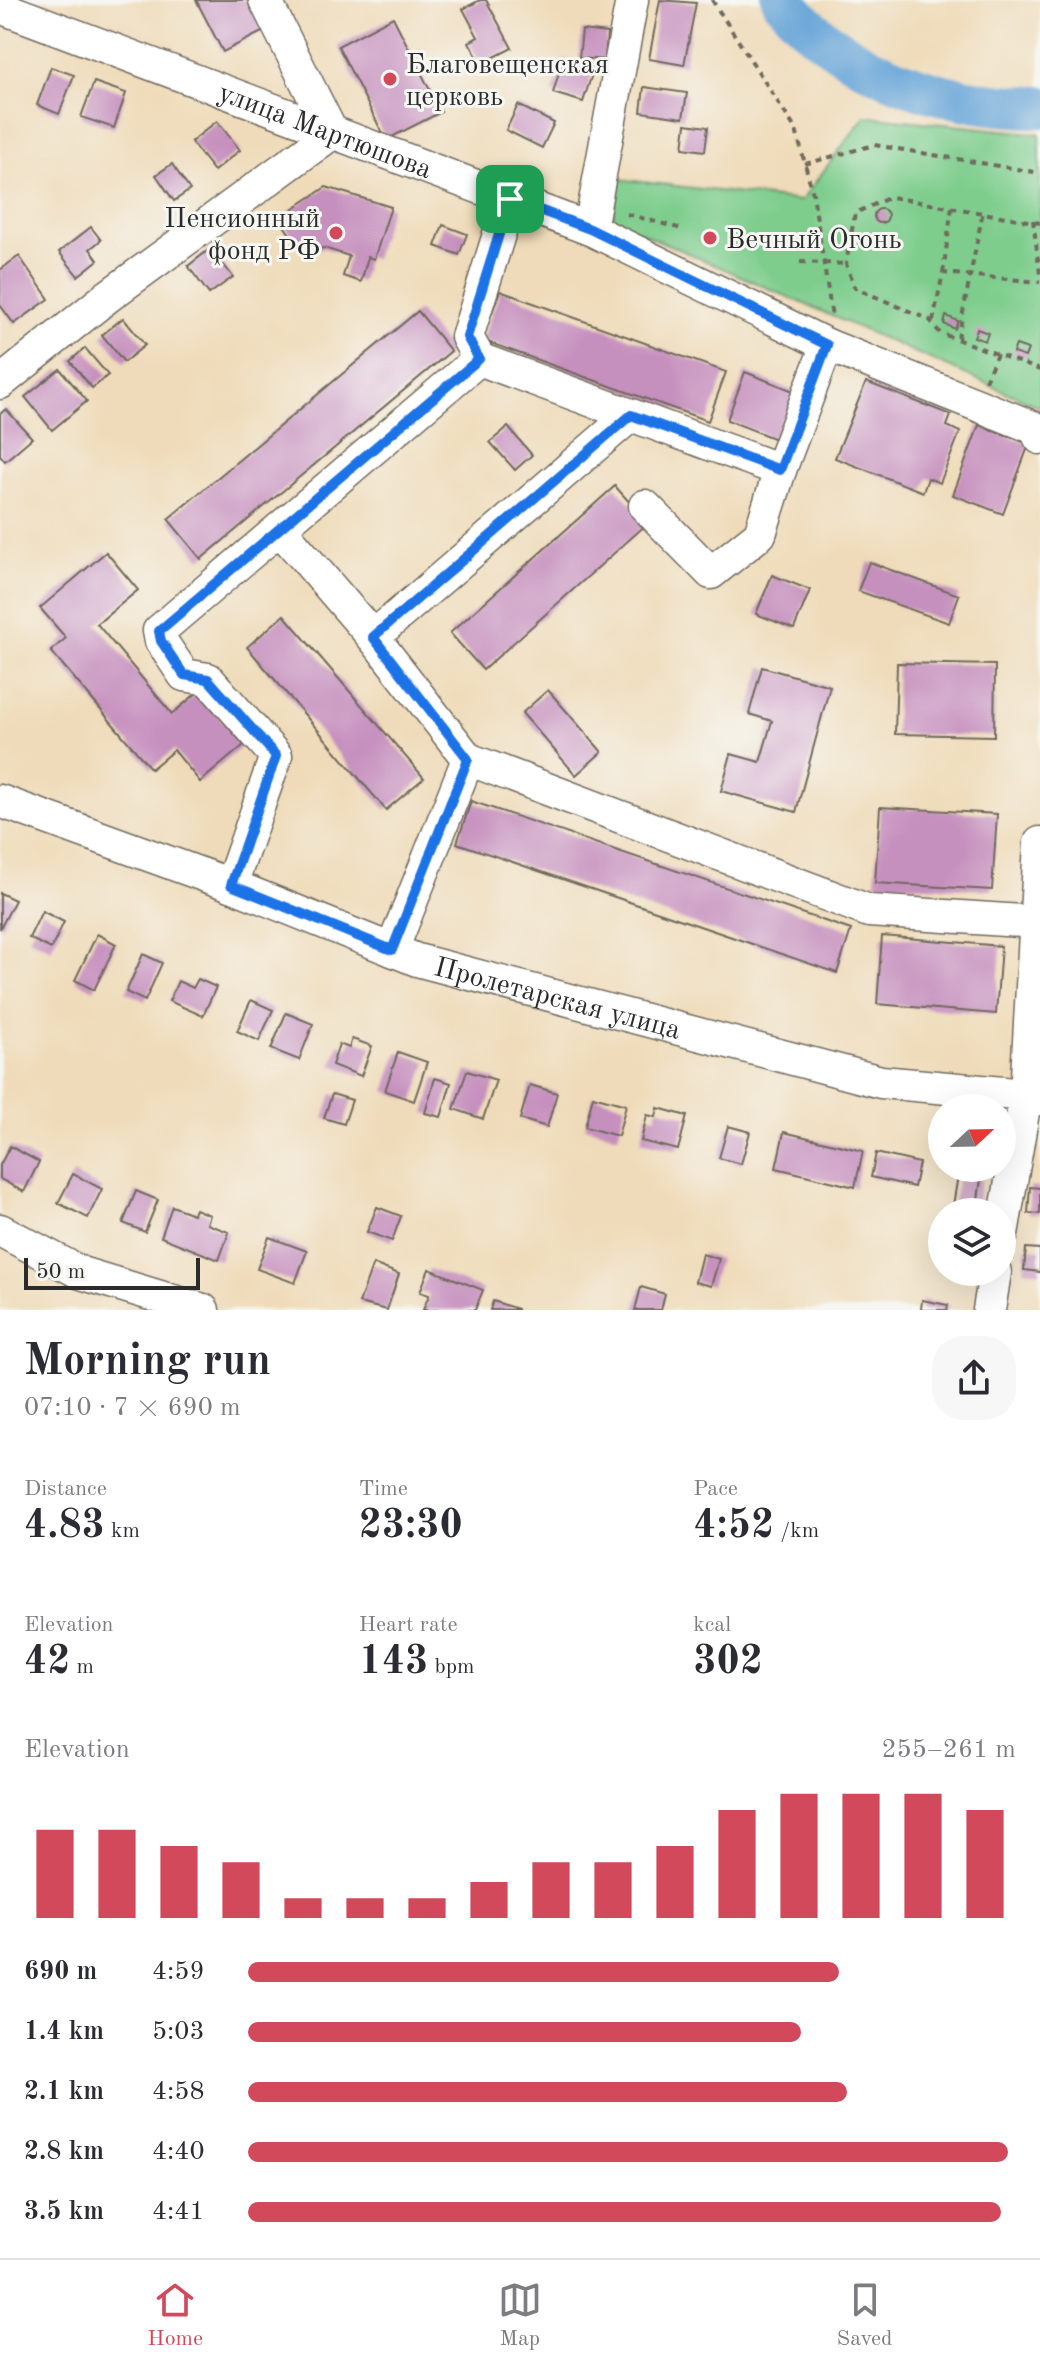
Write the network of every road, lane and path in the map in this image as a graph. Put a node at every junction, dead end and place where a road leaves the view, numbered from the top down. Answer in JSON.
{"nodes":[{"id":1,"x":265,"y":0,"type":"edge"},
{"id":2,"x":632,"y":0,"type":"edge"},
{"id":3,"x":712,"y":0,"type":"edge"},
{"id":4,"x":0,"y":7,"type":"edge"},
{"id":5,"x":332,"y":133,"type":"junction"},
{"id":6,"x":805,"y":164,"type":"junction"},
{"id":7,"x":1040,"y":173,"type":"edge"},
{"id":8,"x":510,"y":199,"type":"junction"},
{"id":9,"x":952,"y":206,"type":"junction"},
{"id":10,"x":983,"y":211,"type":"junction"},
{"id":11,"x":630,"y":215,"type":"dead end"},
{"id":12,"x":1033,"y":220,"type":"junction"},
{"id":13,"x":1040,"y":223,"type":"edge"},
{"id":14,"x":590,"y":229,"type":"junction"},
{"id":15,"x":682,"y":229,"type":"dead end"},
{"id":16,"x":800,"y":262,"type":"dead end"},
{"id":17,"x":846,"y":264,"type":"junction"},
{"id":18,"x":943,"y":273,"type":"junction"},
{"id":19,"x":1040,"y":274,"type":"edge"},
{"id":20,"x":973,"y":276,"type":"junction"},
{"id":21,"x":1040,"y":282,"type":"edge"},
{"id":22,"x":932,"y":322,"type":"junction"},
{"id":23,"x":958,"y":339,"type":"junction"},
{"id":24,"x":827,"y":345,"type":"junction"},
{"id":25,"x":479,"y":359,"type":"junction"},
{"id":26,"x":1040,"y":370,"type":"edge"},
{"id":27,"x":0,"y":383,"type":"edge"},
{"id":28,"x":631,"y":415,"type":"junction"},
{"id":29,"x":1040,"y":438,"type":"edge"},
{"id":30,"x":780,"y":470,"type":"junction"},
{"id":31,"x":645,"y":506,"type":"dead end"},
{"id":32,"x":280,"y":529,"type":"junction"},
{"id":33,"x":373,"y":637,"type":"junction"},
{"id":34,"x":468,"y":759,"type":"junction"},
{"id":35,"x":0,"y":801,"type":"edge"},
{"id":36,"x":1040,"y":843,"type":"edge"},
{"id":37,"x":231,"y":885,"type":"junction"},
{"id":38,"x":1036,"y":922,"type":"junction"},
{"id":39,"x":392,"y":950,"type":"junction"},
{"id":40,"x":1033,"y":1097,"type":"edge"},
{"id":41,"x":1010,"y":1198,"type":"edge"},
{"id":42,"x":0,"y":1230,"type":"edge"},
{"id":43,"x":993,"y":1286,"type":"edge"},
{"id":44,"x":203,"y":1310,"type":"edge"},
{"id":45,"x":989,"y":1310,"type":"edge"}],
"edges":[{"from":1,"to":5,"type":"street"},
{"from":2,"to":14,"type":"street"},
{"from":3,"to":6,"type":"path"},
{"from":4,"to":5,"type":"street","name":"улица Мартюшова"},
{"from":5,"to":8,"type":"street","name":"улица Мартюшова"},
{"from":5,"to":27,"type":"street"},
{"from":6,"to":7,"type":"path"},
{"from":6,"to":24,"type":"path"},
{"from":8,"to":14,"type":"street","name":"улица Мартюшова"},
{"from":8,"to":25,"type":"street"},
{"from":9,"to":10,"type":"path"},
{"from":9,"to":17,"type":"path"},
{"from":9,"to":18,"type":"path"},
{"from":10,"to":12,"type":"path"},
{"from":10,"to":20,"type":"path"},
{"from":11,"to":15,"type":"path"},
{"from":12,"to":13,"type":"path"},
{"from":12,"to":19,"type":"path"},
{"from":14,"to":24,"type":"street","name":"улица Мартюшова"},
{"from":16,"to":17,"type":"path","bridge":true},
{"from":17,"to":22,"type":"path"},
{"from":18,"to":20,"type":"path"},
{"from":18,"to":22,"type":"path"},
{"from":20,"to":21,"type":"path"},
{"from":20,"to":23,"type":"path"},
{"from":22,"to":23,"type":"path"},
{"from":23,"to":26,"type":"path"},
{"from":24,"to":29,"type":"street","name":"улица Мартюшова"},
{"from":24,"to":30,"type":"street"},
{"from":25,"to":28,"type":"street"},
{"from":25,"to":32,"type":"street"},
{"from":28,"to":30,"type":"street"},
{"from":28,"to":33,"type":"street"},
{"from":30,"to":31,"type":"street"},
{"from":32,"to":33,"type":"street"},
{"from":32,"to":37,"type":"street"},
{"from":33,"to":34,"type":"street"},
{"from":34,"to":38,"type":"street"},
{"from":34,"to":39,"type":"street"},
{"from":35,"to":37,"type":"street","name":"Пролетарская улица"},
{"from":36,"to":38,"type":"street"},
{"from":37,"to":39,"type":"street","name":"Пролетарская улица"},
{"from":38,"to":40,"type":"street"},
{"from":39,"to":40,"type":"street","name":"Пролетарская улица"},
{"from":40,"to":41,"type":"street"},
{"from":42,"to":44,"type":"street"},
{"from":43,"to":45,"type":"street"}]}
